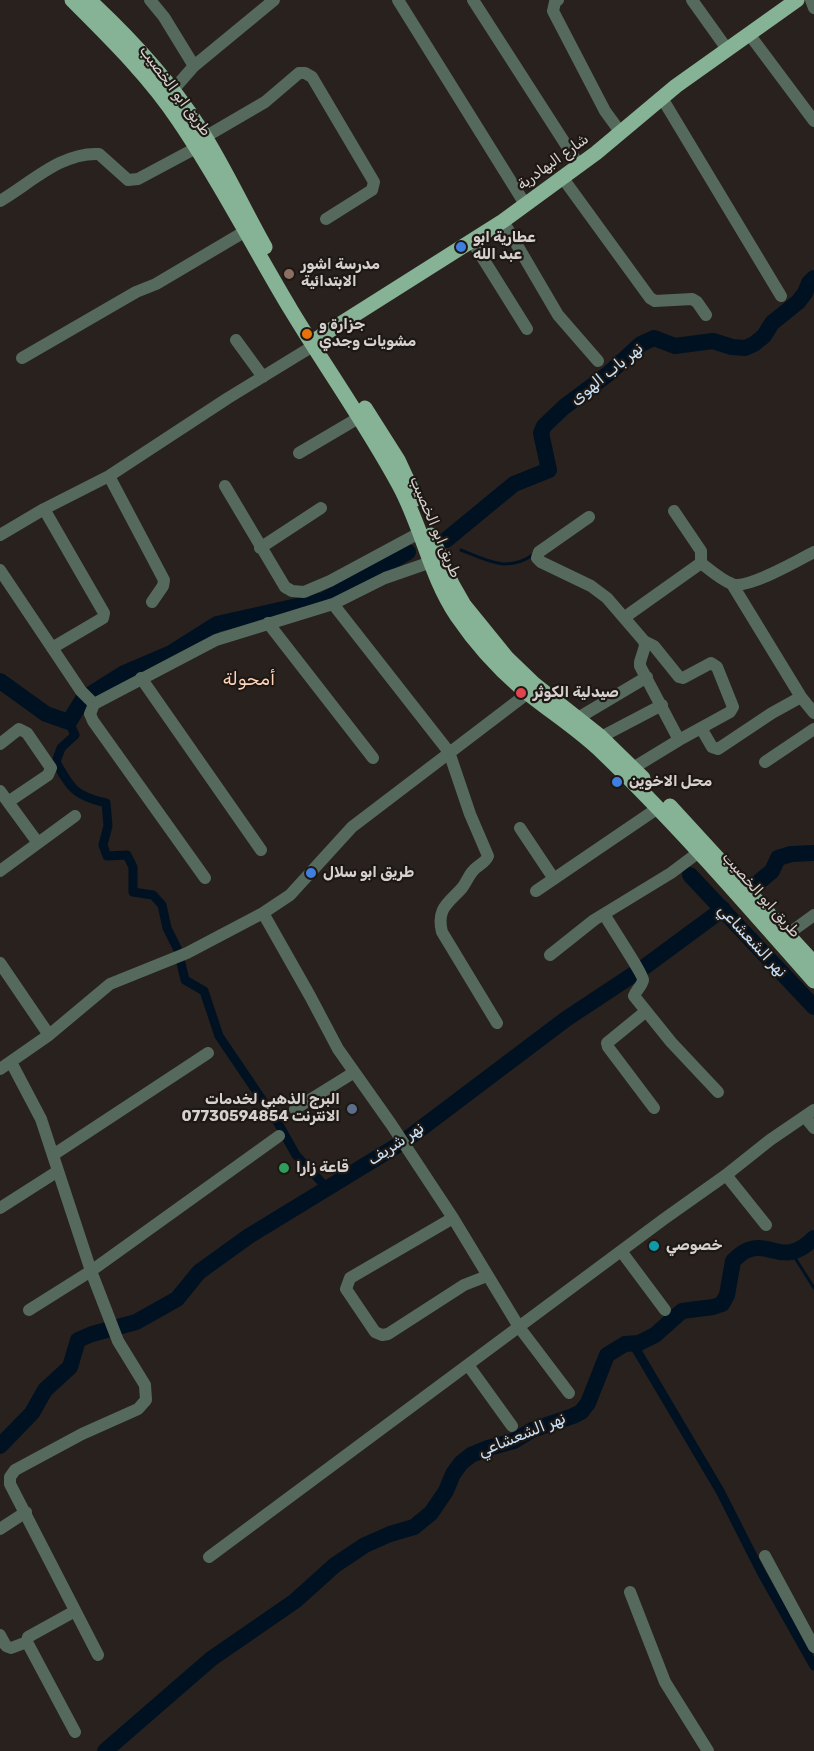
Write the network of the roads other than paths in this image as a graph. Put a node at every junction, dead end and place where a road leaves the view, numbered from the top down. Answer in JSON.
{"nodes":[{"id":1,"x":72,"y":0,"type":"edge"},
{"id":2,"x":89,"y":0,"type":"edge"},
{"id":3,"x":150,"y":0,"type":"edge"},
{"id":4,"x":263,"y":0,"type":"edge"},
{"id":5,"x":274,"y":0,"type":"edge"},
{"id":6,"x":398,"y":0,"type":"edge"},
{"id":7,"x":473,"y":0,"type":"edge"},
{"id":8,"x":692,"y":0,"type":"edge"},
{"id":9,"x":797,"y":0,"type":"edge"},
{"id":10,"x":811,"y":0,"type":"edge"},
{"id":11,"x":553,"y":4,"type":"edge"},
{"id":12,"x":814,"y":9,"type":"edge"},
{"id":13,"x":749,"y":34,"type":"junction"},
{"id":14,"x":222,"y":42,"type":"junction"},
{"id":15,"x":727,"y":49,"type":"junction"},
{"id":16,"x":194,"y":66,"type":"junction"},
{"id":17,"x":173,"y":90,"type":"junction"},
{"id":18,"x":662,"y":98,"type":"junction"},
{"id":19,"x":814,"y":121,"type":"edge"},
{"id":20,"x":621,"y":133,"type":"junction"},
{"id":21,"x":201,"y":142,"type":"junction"},
{"id":22,"x":212,"y":160,"type":"junction"},
{"id":23,"x":579,"y":165,"type":"junction"},
{"id":24,"x":562,"y":177,"type":"junction"},
{"id":25,"x":0,"y":201,"type":"edge"},
{"id":26,"x":525,"y":204,"type":"junction"},
{"id":27,"x":326,"y":219,"type":"dead end"},
{"id":28,"x":503,"y":220,"type":"junction"},
{"id":29,"x":244,"y":232,"type":"junction"},
{"id":30,"x":472,"y":241,"type":"junction"},
{"id":31,"x":781,"y":296,"type":"dead end"},
{"id":32,"x":706,"y":315,"type":"dead end"},
{"id":33,"x":527,"y":329,"type":"dead end"},
{"id":34,"x":236,"y":340,"type":"dead end"},
{"id":35,"x":315,"y":342,"type":"junction"},
{"id":36,"x":22,"y":358,"type":"dead end"},
{"id":37,"x":598,"y":361,"type":"dead end"},
{"id":38,"x":263,"y":377,"type":"junction"},
{"id":39,"x":360,"y":417,"type":"junction"},
{"id":40,"x":299,"y":453,"type":"dead end"},
{"id":41,"x":110,"y":476,"type":"junction"},
{"id":42,"x":225,"y":486,"type":"dead end"},
{"id":43,"x":321,"y":508,"type":"dead end"},
{"id":44,"x":44,"y":509,"type":"junction"},
{"id":45,"x":674,"y":511,"type":"dead end"},
{"id":46,"x":589,"y":517,"type":"dead end"},
{"id":47,"x":421,"y":532,"type":"junction"},
{"id":48,"x":0,"y":535,"type":"edge"},
{"id":49,"x":260,"y":548,"type":"junction"},
{"id":50,"x":814,"y":552,"type":"edge"},
{"id":51,"x":431,"y":562,"type":"junction"},
{"id":52,"x":701,"y":563,"type":"junction"},
{"id":53,"x":0,"y":570,"type":"edge"},
{"id":54,"x":732,"y":584,"type":"junction"},
{"id":55,"x":152,"y":602,"type":"dead end"},
{"id":56,"x":333,"y":604,"type":"junction"},
{"id":57,"x":624,"y":617,"type":"junction"},
{"id":58,"x":268,"y":623,"type":"junction"},
{"id":59,"x":644,"y":641,"type":"junction"},
{"id":60,"x":52,"y":648,"type":"junction"},
{"id":61,"x":494,"y":652,"type":"junction"},
{"id":62,"x":647,"y":677,"type":"junction"},
{"id":63,"x":141,"y":678,"type":"junction"},
{"id":64,"x":528,"y":693,"type":"junction"},
{"id":65,"x":801,"y":697,"type":"junction"},
{"id":66,"x":88,"y":698,"type":"junction"},
{"id":67,"x":662,"y":705,"type":"junction"},
{"id":68,"x":814,"y":713,"type":"edge"},
{"id":69,"x":578,"y":718,"type":"junction"},
{"id":70,"x":701,"y":728,"type":"junction"},
{"id":71,"x":814,"y":729,"type":"edge"},
{"id":72,"x":602,"y":737,"type":"junction"},
{"id":73,"x":679,"y":740,"type":"junction"},
{"id":74,"x":0,"y":744,"type":"edge"},
{"id":75,"x":449,"y":752,"type":"junction"},
{"id":76,"x":373,"y":758,"type":"dead end"},
{"id":77,"x":765,"y":762,"type":"dead end"},
{"id":78,"x":633,"y":768,"type":"junction"},
{"id":79,"x":4,"y":797,"type":"edge"},
{"id":80,"x":658,"y":808,"type":"junction"},
{"id":81,"x":75,"y":816,"type":"dead end"},
{"id":82,"x":520,"y":828,"type":"dead end"},
{"id":83,"x":38,"y":843,"type":"junction"},
{"id":84,"x":261,"y":850,"type":"dead end"},
{"id":85,"x":699,"y":852,"type":"junction"},
{"id":86,"x":0,"y":871,"type":"edge"},
{"id":87,"x":205,"y":878,"type":"dead end"},
{"id":88,"x":554,"y":879,"type":"junction"},
{"id":89,"x":536,"y":891,"type":"dead end"},
{"id":90,"x":263,"y":913,"type":"junction"},
{"id":91,"x":604,"y":914,"type":"junction"},
{"id":92,"x":814,"y":915,"type":"edge"},
{"id":93,"x":788,"y":934,"type":"junction"},
{"id":94,"x":550,"y":955,"type":"dead end"},
{"id":95,"x":0,"y":963,"type":"edge"},
{"id":96,"x":814,"y":963,"type":"edge"},
{"id":97,"x":814,"y":981,"type":"edge"},
{"id":98,"x":645,"y":1012,"type":"junction"},
{"id":99,"x":497,"y":1023,"type":"dead end"},
{"id":100,"x":49,"y":1035,"type":"junction"},
{"id":101,"x":208,"y":1053,"type":"dead end"},
{"id":102,"x":5,"y":1066,"type":"edge"},
{"id":103,"x":353,"y":1073,"type":"junction"},
{"id":104,"x":718,"y":1092,"type":"dead end"},
{"id":105,"x":654,"y":1108,"type":"dead end"},
{"id":106,"x":295,"y":1109,"type":"dead end"},
{"id":107,"x":810,"y":1114,"type":"edge"},
{"id":108,"x":814,"y":1128,"type":"edge"},
{"id":109,"x":279,"y":1136,"type":"dead end"},
{"id":110,"x":53,"y":1155,"type":"junction"},
{"id":111,"x":58,"y":1171,"type":"junction"},
{"id":112,"x":726,"y":1176,"type":"junction"},
{"id":113,"x":0,"y":1208,"type":"edge"},
{"id":114,"x":453,"y":1218,"type":"junction"},
{"id":115,"x":766,"y":1225,"type":"dead end"},
{"id":116,"x":621,"y":1251,"type":"junction"},
{"id":117,"x":91,"y":1271,"type":"junction"},
{"id":118,"x":487,"y":1276,"type":"junction"},
{"id":119,"x":29,"y":1310,"type":"dead end"},
{"id":120,"x":665,"y":1310,"type":"dead end"},
{"id":121,"x":519,"y":1327,"type":"junction"},
{"id":122,"x":468,"y":1365,"type":"junction"},
{"id":123,"x":569,"y":1393,"type":"dead end"},
{"id":124,"x":512,"y":1426,"type":"dead end"},
{"id":125,"x":26,"y":1512,"type":"junction"},
{"id":126,"x":0,"y":1529,"type":"edge"},
{"id":127,"x":765,"y":1556,"type":"dead end"},
{"id":128,"x":209,"y":1557,"type":"dead end"},
{"id":129,"x":630,"y":1592,"type":"dead end"},
{"id":130,"x":75,"y":1611,"type":"junction"},
{"id":131,"x":0,"y":1635,"type":"edge"},
{"id":132,"x":27,"y":1642,"type":"junction"},
{"id":133,"x":814,"y":1647,"type":"edge"},
{"id":134,"x":98,"y":1655,"type":"dead end"},
{"id":135,"x":75,"y":1732,"type":"dead end"},
{"id":136,"x":708,"y":1751,"type":"edge"}],
"edges":[{"from":1,"to":21,"type":"main road","name":"طريق ابو الخصيب"},
{"from":2,"to":17,"type":"main road","name":"طريق ابو الخصيب"},
{"from":3,"to":16,"type":"street"},
{"from":4,"to":14,"type":"street"},
{"from":5,"to":14,"type":"street"},
{"from":6,"to":26,"type":"street"},
{"from":7,"to":23,"type":"street"},
{"from":8,"to":15,"type":"street"},
{"from":9,"to":13,"type":"main road","name":"شارع البهادرية"},
{"from":10,"to":12,"type":"street"},
{"from":11,"to":20,"type":"street"},
{"from":13,"to":15,"type":"main road","name":"شارع البهادرية"},
{"from":13,"to":19,"type":"street"},
{"from":14,"to":16,"type":"street"},
{"from":15,"to":18,"type":"main road","name":"شارع البهادرية"},
{"from":16,"to":17,"type":"street"},
{"from":17,"to":21,"type":"main road","name":"طريق ابو الخصيب"},
{"from":18,"to":20,"type":"main road","name":"شارع البهادرية"},
{"from":18,"to":31,"type":"street"},
{"from":20,"to":23,"type":"main road","name":"شارع البهادرية"},
{"from":21,"to":22,"type":"main road","name":"طريق ابو الخصيب"},
{"from":21,"to":25,"type":"street"},
{"from":21,"to":27,"type":"street"},
{"from":22,"to":29,"type":"main road","name":"طريق ابو الخصيب"},
{"from":22,"to":35,"type":"main road","name":"طريق ابو الخصيب"},
{"from":23,"to":24,"type":"main road","name":"شارع البهادرية"},
{"from":24,"to":26,"type":"main road","name":"شارع البهادرية"},
{"from":24,"to":32,"type":"street"},
{"from":26,"to":28,"type":"main road","name":"شارع البهادرية"},
{"from":28,"to":30,"type":"main road","name":"شارع البهادرية"},
{"from":28,"to":37,"type":"street"},
{"from":29,"to":35,"type":"main road","name":"طريق ابو الخصيب"},
{"from":29,"to":36,"type":"street"},
{"from":30,"to":33,"type":"street"},
{"from":30,"to":35,"type":"main road","name":"شارع البهادرية"},
{"from":34,"to":38,"type":"street"},
{"from":35,"to":38,"type":"street"},
{"from":35,"to":39,"type":"main road","name":"طريق ابو الخصيب"},
{"from":35,"to":61,"type":"main road","name":"طريق ابو الخصيب"},
{"from":38,"to":41,"type":"street"},
{"from":39,"to":40,"type":"street"},
{"from":39,"to":47,"type":"main road","name":"طريق ابو الخصيب"},
{"from":41,"to":44,"type":"street"},
{"from":41,"to":55,"type":"street"},
{"from":42,"to":49,"type":"street"},
{"from":43,"to":49,"type":"street"},
{"from":44,"to":48,"type":"street"},
{"from":44,"to":60,"type":"street"},
{"from":45,"to":52,"type":"street"},
{"from":46,"to":57,"type":"street"},
{"from":47,"to":49,"type":"street"},
{"from":47,"to":51,"type":"main road","name":"طريق ابو الخصيب"},
{"from":50,"to":54,"type":"street"},
{"from":51,"to":56,"type":"street"},
{"from":51,"to":61,"type":"main road","name":"طريق ابو الخصيب"},
{"from":52,"to":54,"type":"street"},
{"from":52,"to":57,"type":"street"},
{"from":53,"to":60,"type":"street"},
{"from":54,"to":65,"type":"street"},
{"from":56,"to":58,"type":"street"},
{"from":56,"to":75,"type":"street"},
{"from":57,"to":59,"type":"street"},
{"from":58,"to":63,"type":"street"},
{"from":58,"to":76,"type":"street"},
{"from":59,"to":62,"type":"street"},
{"from":59,"to":70,"type":"street"},
{"from":60,"to":66,"type":"street"},
{"from":61,"to":64,"type":"main road","name":"طريق ابو الخصيب"},
{"from":61,"to":69,"type":"main road","name":"طريق ابو الخصيب"},
{"from":62,"to":67,"type":"street"},
{"from":62,"to":69,"type":"street"},
{"from":63,"to":66,"type":"street"},
{"from":63,"to":84,"type":"street"},
{"from":64,"to":75,"type":"street"},
{"from":64,"to":80,"type":"main road","name":"طريق ابو الخصيب"},
{"from":65,"to":68,"type":"street"},
{"from":65,"to":70,"type":"street"},
{"from":66,"to":87,"type":"street"},
{"from":67,"to":72,"type":"street"},
{"from":67,"to":73,"type":"street"},
{"from":69,"to":72,"type":"main road","name":"طريق ابو الخصيب"},
{"from":70,"to":73,"type":"street"},
{"from":71,"to":77,"type":"street"},
{"from":72,"to":78,"type":"main road","name":"طريق ابو الخصيب"},
{"from":73,"to":78,"type":"street"},
{"from":74,"to":79,"type":"street"},
{"from":75,"to":90,"type":"street"},
{"from":75,"to":99,"type":"street"},
{"from":78,"to":93,"type":"main road","name":"طريق ابو الخصيب"},
{"from":79,"to":83,"type":"street"},
{"from":80,"to":85,"type":"main road","name":"طريق ابو الخصيب"},
{"from":80,"to":88,"type":"street"},
{"from":81,"to":83,"type":"street"},
{"from":82,"to":88,"type":"street"},
{"from":83,"to":86,"type":"street"},
{"from":85,"to":91,"type":"street"},
{"from":85,"to":97,"type":"main road","name":"طريق ابو الخصيب"},
{"from":88,"to":89,"type":"street"},
{"from":90,"to":100,"type":"street"},
{"from":90,"to":103,"type":"street"},
{"from":91,"to":94,"type":"street"},
{"from":91,"to":98,"type":"street"},
{"from":92,"to":93,"type":"street"},
{"from":93,"to":96,"type":"main road","name":"طريق ابو الخصيب"},
{"from":95,"to":100,"type":"street"},
{"from":98,"to":104,"type":"street"},
{"from":98,"to":105,"type":"street"},
{"from":100,"to":102,"type":"street"},
{"from":101,"to":110,"type":"street"},
{"from":102,"to":110,"type":"street"},
{"from":103,"to":106,"type":"street"},
{"from":103,"to":114,"type":"street"},
{"from":107,"to":108,"type":"street"},
{"from":107,"to":112,"type":"street"},
{"from":109,"to":117,"type":"street"},
{"from":110,"to":111,"type":"street"},
{"from":111,"to":113,"type":"street"},
{"from":111,"to":117,"type":"street"},
{"from":112,"to":115,"type":"street"},
{"from":112,"to":116,"type":"street"},
{"from":114,"to":118,"type":"street"},
{"from":114,"to":118,"type":"street"},
{"from":116,"to":120,"type":"street"},
{"from":116,"to":121,"type":"street"},
{"from":117,"to":119,"type":"street"},
{"from":117,"to":125,"type":"street"},
{"from":118,"to":121,"type":"street"},
{"from":121,"to":122,"type":"street"},
{"from":121,"to":123,"type":"street"},
{"from":122,"to":124,"type":"street"},
{"from":122,"to":128,"type":"street"},
{"from":125,"to":126,"type":"street"},
{"from":125,"to":130,"type":"street"},
{"from":127,"to":133,"type":"street"},
{"from":129,"to":136,"type":"street"},
{"from":130,"to":132,"type":"street"},
{"from":130,"to":134,"type":"street"},
{"from":131,"to":132,"type":"street"},
{"from":132,"to":135,"type":"street"}]}
